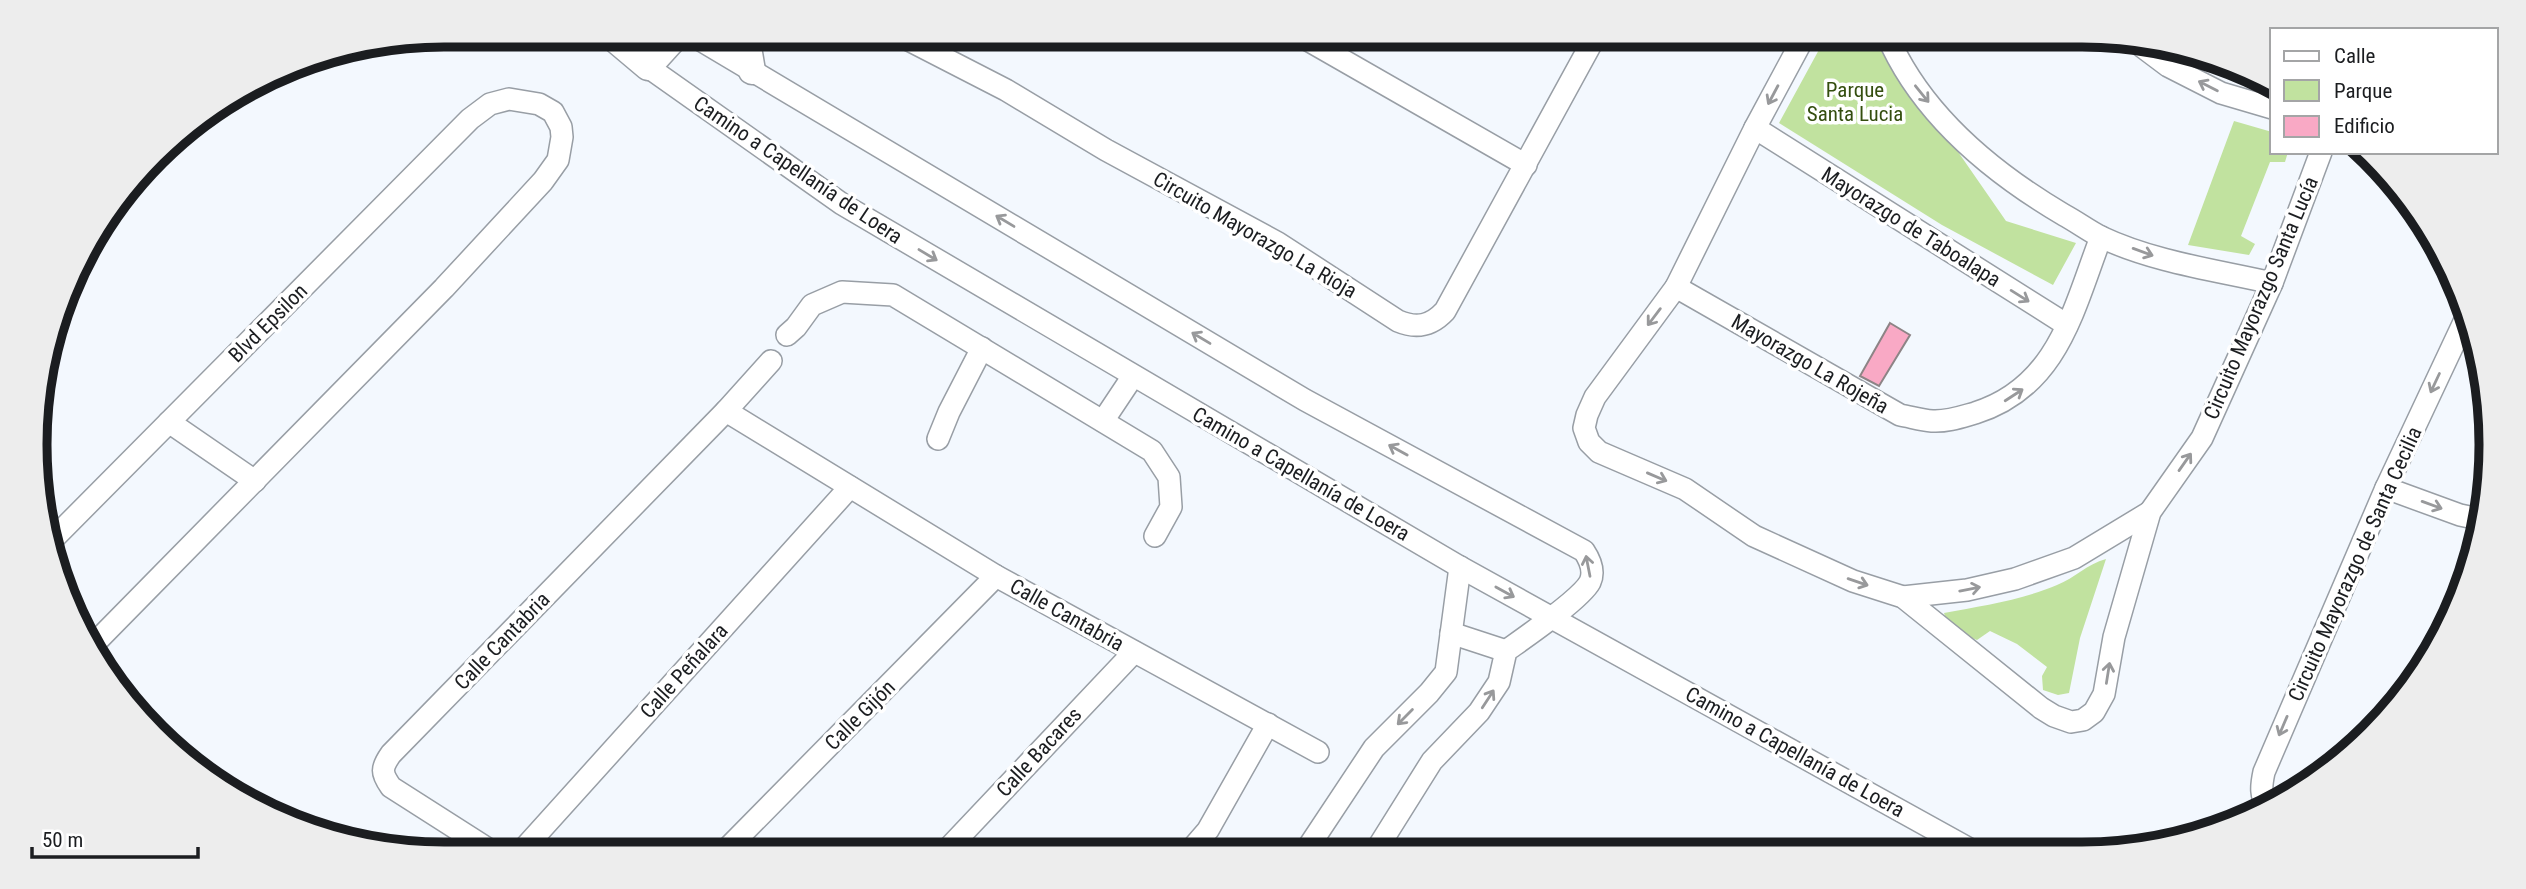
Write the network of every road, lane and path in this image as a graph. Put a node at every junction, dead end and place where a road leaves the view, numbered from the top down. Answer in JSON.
{"nodes":[{"id":1,"x":624,"y":47,"type":"edge"},
{"id":2,"x":666,"y":47,"type":"edge"},
{"id":3,"x":712,"y":47,"type":"edge"},
{"id":4,"x":748,"y":47,"type":"edge"},
{"id":5,"x":922,"y":47,"type":"edge"},
{"id":6,"x":1320,"y":47,"type":"edge"},
{"id":7,"x":1590,"y":47,"type":"edge"},
{"id":8,"x":1799,"y":47,"type":"edge"},
{"id":9,"x":1894,"y":47,"type":"edge"},
{"id":10,"x":2152,"y":54,"type":"edge"},
{"id":11,"x":648,"y":67,"type":"junction"},
{"id":12,"x":752,"y":71,"type":"junction"},
{"id":13,"x":2270,"y":107,"type":"edge"},
{"id":14,"x":1755,"y":128,"type":"junction"},
{"id":15,"x":2320,"y":154,"type":"edge"},
{"id":16,"x":1526,"y":165,"type":"junction"},
{"id":17,"x":2101,"y":237,"type":"junction"},
{"id":18,"x":2272,"y":283,"type":"junction"},
{"id":19,"x":1676,"y":288,"type":"junction"},
{"id":20,"x":2067,"y":325,"type":"junction"},
{"id":21,"x":2461,"y":328,"type":"edge"},
{"id":22,"x":787,"y":335,"type":"dead end"},
{"id":23,"x":982,"y":348,"type":"junction"},
{"id":24,"x":771,"y":361,"type":"dead end"},
{"id":25,"x":1133,"y":376,"type":"junction"},
{"id":26,"x":726,"y":411,"type":"junction"},
{"id":27,"x":1102,"y":421,"type":"junction"},
{"id":28,"x":169,"y":422,"type":"junction"},
{"id":29,"x":938,"y":439,"type":"dead end"},
{"id":30,"x":255,"y":481,"type":"junction"},
{"id":31,"x":850,"y":487,"type":"junction"},
{"id":32,"x":2386,"y":488,"type":"junction"},
{"id":33,"x":2150,"y":512,"type":"junction"},
{"id":34,"x":2472,"y":517,"type":"edge"},
{"id":35,"x":58,"y":534,"type":"edge"},
{"id":36,"x":1155,"y":536,"type":"dead end"},
{"id":37,"x":1460,"y":567,"type":"junction"},
{"id":38,"x":996,"y":576,"type":"junction"},
{"id":39,"x":1903,"y":597,"type":"junction"},
{"id":40,"x":1552,"y":617,"type":"junction"},
{"id":41,"x":1451,"y":634,"type":"junction"},
{"id":42,"x":98,"y":640,"type":"edge"},
{"id":43,"x":1506,"y":651,"type":"junction"},
{"id":44,"x":1134,"y":652,"type":"junction"},
{"id":45,"x":1268,"y":724,"type":"junction"},
{"id":46,"x":1318,"y":752,"type":"dead end"},
{"id":47,"x":2263,"y":798,"type":"edge"},
{"id":48,"x":477,"y":842,"type":"edge"},
{"id":49,"x":530,"y":842,"type":"edge"},
{"id":50,"x":734,"y":842,"type":"edge"},
{"id":51,"x":954,"y":842,"type":"edge"},
{"id":52,"x":1198,"y":842,"type":"edge"},
{"id":53,"x":1313,"y":842,"type":"edge"},
{"id":54,"x":1381,"y":842,"type":"edge"},
{"id":55,"x":1957,"y":842,"type":"edge"}],
"edges":[{"from":1,"to":11,"type":"street"},
{"from":2,"to":11,"type":"street"},
{"from":3,"to":12,"type":"street"},
{"from":4,"to":12,"type":"street"},
{"from":5,"to":16,"type":"street","name":"Circuito Mayorazgo La Rioja"},
{"from":6,"to":16,"type":"street"},
{"from":7,"to":16,"type":"street","name":"Circuito Mayorazgo La Rioja"},
{"from":8,"to":14,"type":"street","name":"Circuito Mayorazgo Santa Lucía","one_way":true},
{"from":9,"to":17,"type":"street","one_way":true},
{"from":13,"to":10,"type":"street","one_way":true},
{"from":11,"to":25,"type":"street","name":"Camino a Capellanía de Loera","one_way":true},
{"from":40,"to":12,"type":"street","one_way":true},
{"from":14,"to":19,"type":"street","name":"Circuito Mayorazgo Santa Lucía"},
{"from":14,"to":20,"type":"street","name":"Mayorazgo de Taboalapa","one_way":true},
{"from":15,"to":18,"type":"street","name":"Circuito Mayorazgo Santa Lucía"},
{"from":17,"to":18,"type":"street","one_way":true},
{"from":17,"to":20,"type":"street","name":"Mayorazgo La Rojeña"},
{"from":33,"to":18,"type":"street","name":"Circuito Mayorazgo Santa Lucía","one_way":true},
{"from":19,"to":20,"type":"street","name":"Mayorazgo La Rojeña","one_way":true},
{"from":19,"to":39,"type":"street","name":"Circuito Mayorazgo Santa Lucía","one_way":true},
{"from":21,"to":32,"type":"street","name":"Circuito Mayorazgo de Santa Cecilia","one_way":true},
{"from":22,"to":23,"type":"street"},
{"from":23,"to":27,"type":"street"},
{"from":23,"to":29,"type":"street"},
{"from":24,"to":26,"type":"street","name":"Calle Cantabria"},
{"from":25,"to":27,"type":"street"},
{"from":25,"to":37,"type":"street","name":"Camino a Capellanía de Loera"},
{"from":26,"to":31,"type":"street","name":"Calle Cantabria"},
{"from":26,"to":48,"type":"street","name":"Calle Cantabria"},
{"from":27,"to":36,"type":"street"},
{"from":28,"to":30,"type":"street"},
{"from":28,"to":30,"type":"street","name":"Blvd Epsilon"},
{"from":28,"to":35,"type":"street","name":"Blvd Epsilon"},
{"from":30,"to":42,"type":"street"},
{"from":31,"to":38,"type":"street","name":"Calle Cantabria"},
{"from":31,"to":49,"type":"street","name":"Calle Peñalara"},
{"from":32,"to":34,"type":"street","one_way":true},
{"from":32,"to":47,"type":"street","name":"Circuito Mayorazgo de Santa Cecilia","one_way":true},
{"from":39,"to":33,"type":"street","name":"Circuito Mayorazgo Santa Lucía","one_way":true},
{"from":39,"to":33,"type":"street","name":"Circuito Mayorazgo Santa Lucía","one_way":true},
{"from":37,"to":40,"type":"street","name":"Camino a Capellanía de Loera","one_way":true},
{"from":37,"to":41,"type":"street"},
{"from":38,"to":44,"type":"street","name":"Calle Cantabria"},
{"from":38,"to":50,"type":"street","name":"Calle Gijón"},
{"from":40,"to":43,"type":"street"},
{"from":40,"to":55,"type":"street","name":"Camino a Capellanía de Loera"},
{"from":41,"to":43,"type":"street"},
{"from":41,"to":53,"type":"street","one_way":true},
{"from":54,"to":43,"type":"street","one_way":true},
{"from":44,"to":45,"type":"street","name":"Calle Cantabria"},
{"from":44,"to":51,"type":"street","name":"Calle Bacares"},
{"from":45,"to":46,"type":"street","name":"Calle Cantabria"},
{"from":45,"to":52,"type":"street"}]}
